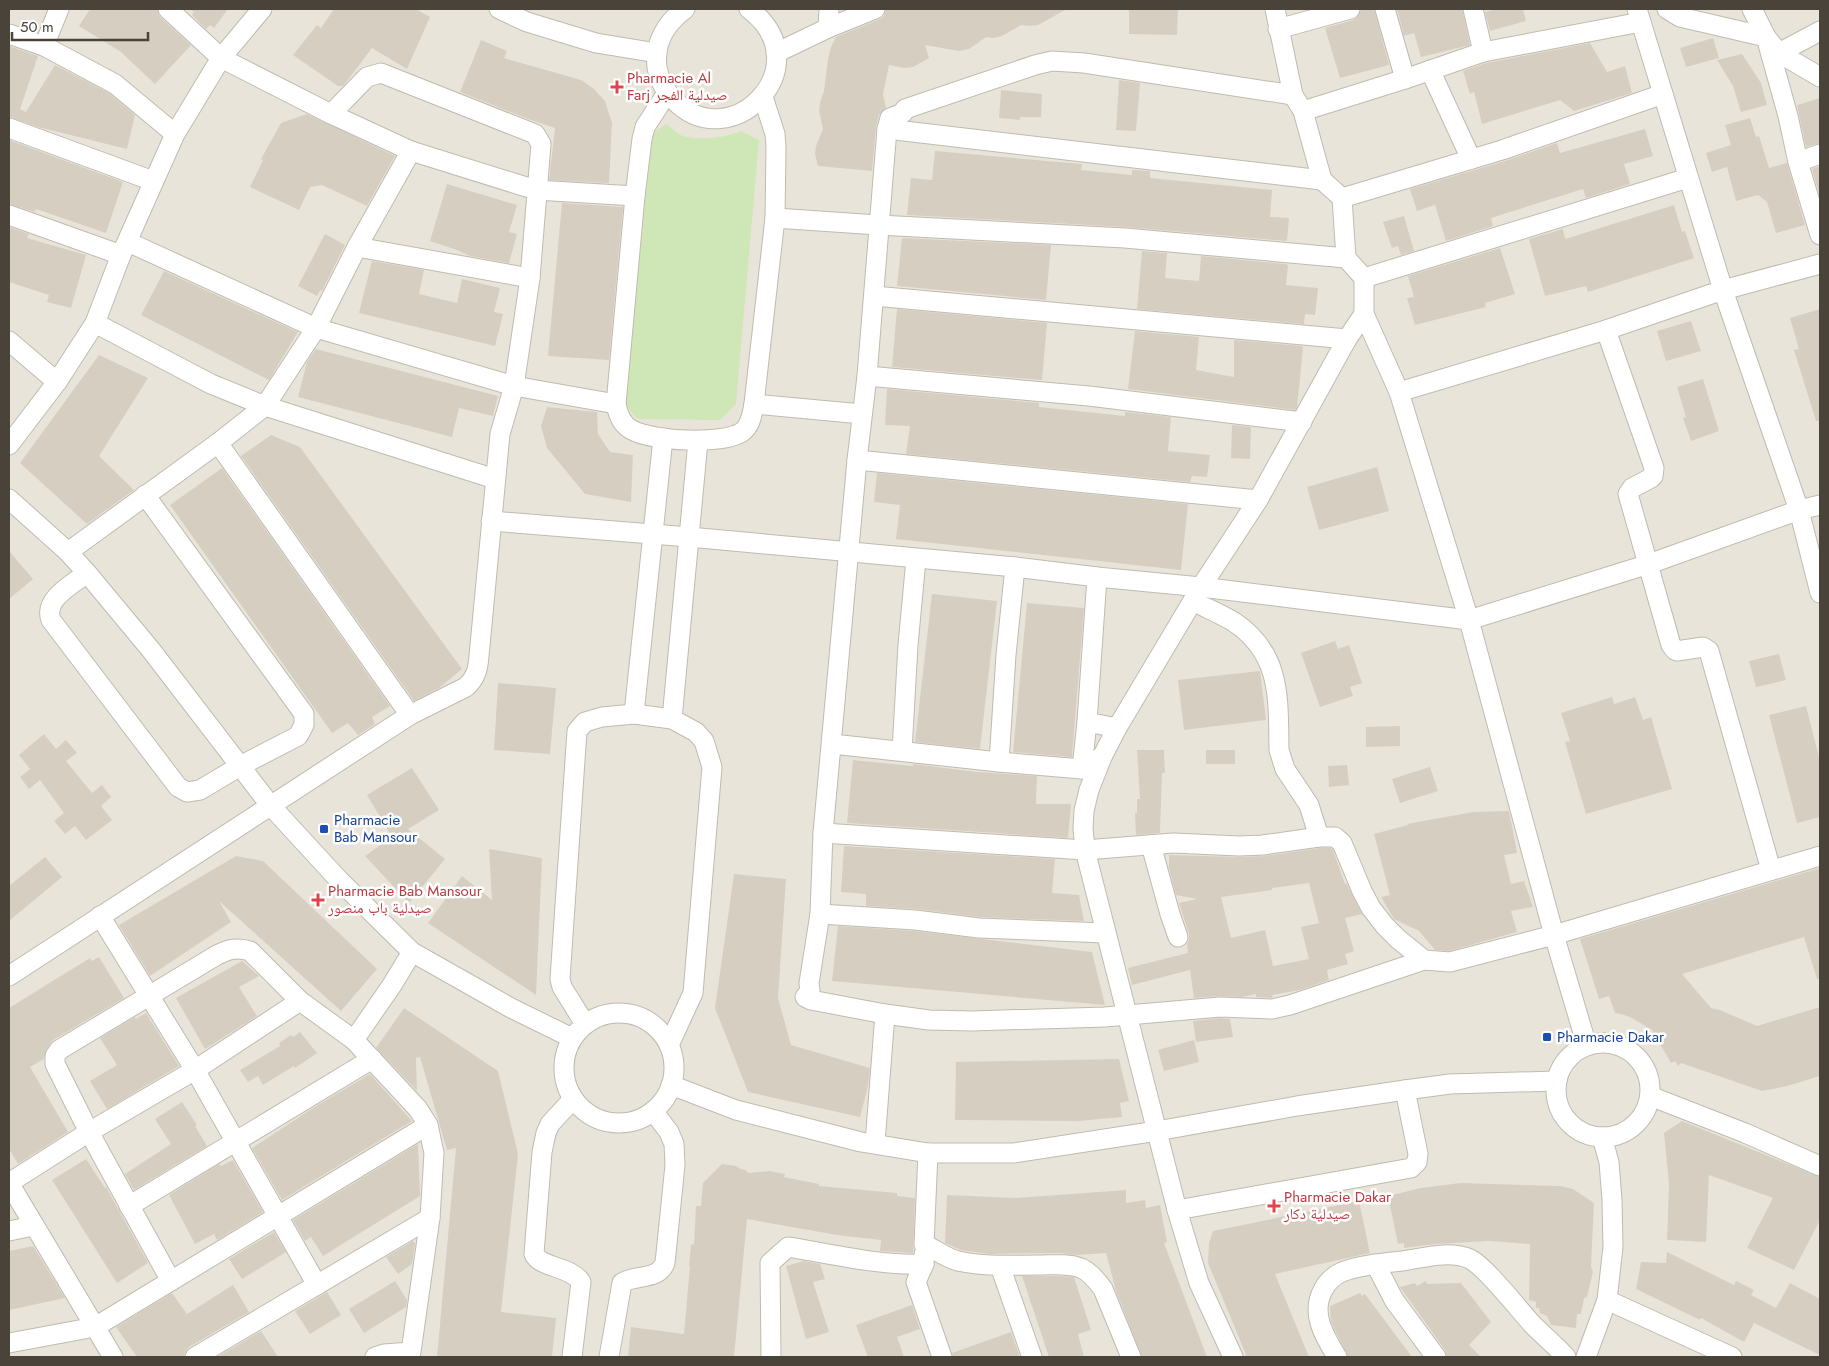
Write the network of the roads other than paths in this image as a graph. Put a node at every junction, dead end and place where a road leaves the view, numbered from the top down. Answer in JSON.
{"nodes":[{"id":1,"x":59,"y":9,"type":"edge"},
{"id":2,"x":168,"y":9,"type":"edge"},
{"id":3,"x":262,"y":9,"type":"edge"},
{"id":4,"x":499,"y":9,"type":"edge"},
{"id":5,"x":685,"y":9,"type":"edge"},
{"id":6,"x":749,"y":9,"type":"edge"},
{"id":7,"x":829,"y":9,"type":"edge"},
{"id":8,"x":874,"y":9,"type":"edge"},
{"id":9,"x":1275,"y":9,"type":"edge"},
{"id":10,"x":1350,"y":9,"type":"edge"},
{"id":11,"x":1384,"y":9,"type":"edge"},
{"id":12,"x":1473,"y":9,"type":"edge"},
{"id":13,"x":1667,"y":9,"type":"edge"},
{"id":14,"x":1752,"y":9,"type":"edge"},
{"id":15,"x":1639,"y":15,"type":"edge"},
{"id":16,"x":828,"y":28,"type":"junction"},
{"id":17,"x":1278,"y":29,"type":"junction"},
{"id":18,"x":1820,"y":31,"type":"edge"},
{"id":19,"x":9,"y":34,"type":"edge"},
{"id":20,"x":1766,"y":37,"type":"junction"},
{"id":21,"x":44,"y":46,"type":"junction"},
{"id":22,"x":1482,"y":52,"type":"junction"},
{"id":23,"x":657,"y":53,"type":"junction"},
{"id":24,"x":776,"y":53,"type":"junction"},
{"id":25,"x":1779,"y":53,"type":"junction"},
{"id":26,"x":221,"y":58,"type":"junction"},
{"id":27,"x":1430,"y":70,"type":"junction"},
{"id":28,"x":1820,"y":77,"type":"edge"},
{"id":29,"x":1405,"y":79,"type":"junction"},
{"id":30,"x":667,"y":93,"type":"junction"},
{"id":31,"x":1663,"y":94,"type":"junction"},
{"id":32,"x":1293,"y":95,"type":"junction"},
{"id":33,"x":763,"y":97,"type":"junction"},
{"id":34,"x":1303,"y":112,"type":"junction"},
{"id":35,"x":331,"y":114,"type":"junction"},
{"id":36,"x":9,"y":128,"type":"edge"},
{"id":37,"x":887,"y":129,"type":"junction"},
{"id":38,"x":175,"y":134,"type":"junction"},
{"id":39,"x":412,"y":151,"type":"junction"},
{"id":40,"x":1820,"y":154,"type":"edge"},
{"id":41,"x":1471,"y":159,"type":"junction"},
{"id":42,"x":1798,"y":162,"type":"junction"},
{"id":43,"x":1688,"y":178,"type":"junction"},
{"id":44,"x":1322,"y":180,"type":"junction"},
{"id":45,"x":153,"y":182,"type":"junction"},
{"id":46,"x":536,"y":190,"type":"junction"},
{"id":47,"x":635,"y":196,"type":"junction"},
{"id":48,"x":1342,"y":198,"type":"junction"},
{"id":49,"x":9,"y":215,"type":"edge"},
{"id":50,"x":775,"y":218,"type":"junction"},
{"id":51,"x":878,"y":225,"type":"junction"},
{"id":52,"x":1820,"y":235,"type":"edge"},
{"id":53,"x":357,"y":247,"type":"junction"},
{"id":54,"x":124,"y":249,"type":"junction"},
{"id":55,"x":1346,"y":258,"type":"junction"},
{"id":56,"x":1820,"y":264,"type":"edge"},
{"id":57,"x":530,"y":278,"type":"junction"},
{"id":58,"x":1364,"y":278,"type":"junction"},
{"id":59,"x":1723,"y":290,"type":"junction"},
{"id":60,"x":874,"y":296,"type":"junction"},
{"id":61,"x":1364,"y":314,"type":"junction"},
{"id":62,"x":95,"y":323,"type":"junction"},
{"id":63,"x":316,"y":328,"type":"junction"},
{"id":64,"x":1606,"y":330,"type":"junction"},
{"id":65,"x":1347,"y":339,"type":"junction"},
{"id":66,"x":9,"y":341,"type":"edge"},
{"id":67,"x":867,"y":376,"type":"junction"},
{"id":68,"x":57,"y":382,"type":"junction"},
{"id":69,"x":514,"y":386,"type":"junction"},
{"id":70,"x":1399,"y":392,"type":"junction"},
{"id":71,"x":616,"y":404,"type":"junction"},
{"id":72,"x":754,"y":404,"type":"junction"},
{"id":73,"x":265,"y":406,"type":"junction"},
{"id":74,"x":862,"y":414,"type":"junction"},
{"id":75,"x":1302,"y":422,"type":"junction"},
{"id":76,"x":662,"y":438,"type":"junction"},
{"id":77,"x":698,"y":441,"type":"junction"},
{"id":78,"x":218,"y":443,"type":"junction"},
{"id":79,"x":9,"y":445,"type":"edge"},
{"id":80,"x":857,"y":460,"type":"junction"},
{"id":81,"x":495,"y":479,"type":"junction"},
{"id":82,"x":145,"y":495,"type":"junction"},
{"id":83,"x":9,"y":499,"type":"edge"},
{"id":84,"x":1258,"y":500,"type":"junction"},
{"id":85,"x":1820,"y":505,"type":"edge"},
{"id":86,"x":1799,"y":510,"type":"junction"},
{"id":87,"x":491,"y":521,"type":"junction"},
{"id":88,"x":653,"y":534,"type":"junction"},
{"id":89,"x":689,"y":537,"type":"junction"},
{"id":90,"x":68,"y":552,"type":"junction"},
{"id":91,"x":849,"y":552,"type":"junction"},
{"id":92,"x":916,"y":559,"type":"junction"},
{"id":93,"x":1649,"y":564,"type":"junction"},
{"id":94,"x":1015,"y":568,"type":"junction"},
{"id":95,"x":87,"y":573,"type":"junction"},
{"id":96,"x":1097,"y":578,"type":"junction"},
{"id":97,"x":1820,"y":593,"type":"edge"},
{"id":98,"x":1197,"y":594,"type":"junction"},
{"id":99,"x":1468,"y":620,"type":"junction"},
{"id":100,"x":634,"y":714,"type":"junction"},
{"id":101,"x":410,"y":715,"type":"junction"},
{"id":102,"x":672,"y":719,"type":"junction"},
{"id":103,"x":1087,"y":722,"type":"junction"},
{"id":104,"x":1117,"y":728,"type":"junction"},
{"id":105,"x":832,"y":744,"type":"junction"},
{"id":106,"x":902,"y":751,"type":"junction"},
{"id":107,"x":1102,"y":757,"type":"junction"},
{"id":108,"x":999,"y":762,"type":"junction"},
{"id":109,"x":240,"y":766,"type":"junction"},
{"id":110,"x":1082,"y":769,"type":"junction"},
{"id":111,"x":270,"y":805,"type":"junction"},
{"id":112,"x":823,"y":833,"type":"junction"},
{"id":113,"x":1319,"y":836,"type":"junction"},
{"id":114,"x":1151,"y":845,"type":"junction"},
{"id":115,"x":1085,"y":850,"type":"junction"},
{"id":116,"x":1820,"y":856,"type":"edge"},
{"id":117,"x":1771,"y":870,"type":"junction"},
{"id":118,"x":820,"y":914,"type":"junction"},
{"id":119,"x":100,"y":916,"type":"junction"},
{"id":120,"x":1105,"y":933,"type":"junction"},
{"id":121,"x":1554,"y":935,"type":"junction"},
{"id":122,"x":1178,"y":938,"type":"dead end"},
{"id":123,"x":412,"y":952,"type":"junction"},
{"id":124,"x":1424,"y":960,"type":"junction"},
{"id":125,"x":9,"y":976,"type":"edge"},
{"id":126,"x":150,"y":995,"type":"junction"},
{"id":127,"x":300,"y":1001,"type":"junction"},
{"id":128,"x":885,"y":1014,"type":"junction"},
{"id":129,"x":1126,"y":1015,"type":"junction"},
{"id":130,"x":585,"y":1024,"type":"junction"},
{"id":131,"x":572,"y":1038,"type":"junction"},
{"id":132,"x":354,"y":1040,"type":"junction"},
{"id":133,"x":669,"y":1045,"type":"junction"},
{"id":134,"x":1587,"y":1046,"type":"junction"},
{"id":135,"x":372,"y":1059,"type":"junction"},
{"id":136,"x":195,"y":1070,"type":"junction"},
{"id":137,"x":1557,"y":1081,"type":"junction"},
{"id":138,"x":671,"y":1085,"type":"junction"},
{"id":139,"x":1405,"y":1090,"type":"junction"},
{"id":140,"x":1650,"y":1096,"type":"junction"},
{"id":141,"x":573,"y":1099,"type":"junction"},
{"id":142,"x":653,"y":1111,"type":"junction"},
{"id":143,"x":428,"y":1125,"type":"junction"},
{"id":144,"x":1157,"y":1131,"type":"junction"},
{"id":145,"x":90,"y":1132,"type":"junction"},
{"id":146,"x":1602,"y":1136,"type":"junction"},
{"id":147,"x":235,"y":1142,"type":"junction"},
{"id":148,"x":875,"y":1143,"type":"junction"},
{"id":149,"x":928,"y":1153,"type":"junction"},
{"id":150,"x":1820,"y":1166,"type":"edge"},
{"id":151,"x":9,"y":1183,"type":"edge"},
{"id":152,"x":129,"y":1206,"type":"junction"},
{"id":153,"x":1176,"y":1210,"type":"junction"},
{"id":154,"x":278,"y":1216,"type":"junction"},
{"id":155,"x":430,"y":1218,"type":"junction"},
{"id":156,"x":34,"y":1226,"type":"junction"},
{"id":157,"x":9,"y":1231,"type":"edge"},
{"id":158,"x":924,"y":1244,"type":"junction"},
{"id":159,"x":924,"y":1264,"type":"junction"},
{"id":160,"x":1376,"y":1265,"type":"junction"},
{"id":161,"x":1000,"y":1266,"type":"junction"},
{"id":162,"x":171,"y":1281,"type":"junction"},
{"id":163,"x":318,"y":1285,"type":"junction"},
{"id":164,"x":1607,"y":1300,"type":"junction"},
{"id":165,"x":95,"y":1327,"type":"junction"},
{"id":166,"x":9,"y":1343,"type":"edge"},
{"id":167,"x":113,"y":1357,"type":"edge"},
{"id":168,"x":195,"y":1357,"type":"edge"},
{"id":169,"x":375,"y":1357,"type":"edge"},
{"id":170,"x":572,"y":1357,"type":"edge"},
{"id":171,"x":609,"y":1357,"type":"edge"},
{"id":172,"x":771,"y":1357,"type":"edge"},
{"id":173,"x":942,"y":1357,"type":"edge"},
{"id":174,"x":1032,"y":1357,"type":"edge"},
{"id":175,"x":1131,"y":1357,"type":"edge"},
{"id":176,"x":1233,"y":1357,"type":"edge"},
{"id":177,"x":1337,"y":1357,"type":"edge"},
{"id":178,"x":1436,"y":1357,"type":"edge"},
{"id":179,"x":1566,"y":1357,"type":"edge"},
{"id":180,"x":1586,"y":1357,"type":"edge"},
{"id":181,"x":1732,"y":1357,"type":"edge"}],
"edges":[{"from":1,"to":21,"type":"street"},
{"from":2,"to":26,"type":"street"},
{"from":3,"to":26,"type":"street"},
{"from":4,"to":23,"type":"street"},
{"from":5,"to":23,"type":"street"},
{"from":6,"to":24,"type":"street"},
{"from":7,"to":16,"type":"street"},
{"from":8,"to":16,"type":"street"},
{"from":9,"to":17,"type":"street"},
{"from":10,"to":17,"type":"street"},
{"from":11,"to":29,"type":"street"},
{"from":12,"to":22,"type":"street"},
{"from":13,"to":20,"type":"street"},
{"from":14,"to":20,"type":"street"},
{"from":15,"to":22,"type":"street"},
{"from":15,"to":31,"type":"street"},
{"from":16,"to":24,"type":"street"},
{"from":17,"to":32,"type":"street"},
{"from":18,"to":25,"type":"street"},
{"from":19,"to":21,"type":"street"},
{"from":20,"to":25,"type":"street"},
{"from":20,"to":42,"type":"street"},
{"from":21,"to":38,"type":"street"},
{"from":22,"to":27,"type":"street"},
{"from":23,"to":30,"type":"street"},
{"from":24,"to":33,"type":"street"},
{"from":25,"to":28,"type":"street"},
{"from":26,"to":35,"type":"street"},
{"from":26,"to":38,"type":"street"},
{"from":27,"to":29,"type":"street"},
{"from":27,"to":41,"type":"street"},
{"from":29,"to":34,"type":"street"},
{"from":30,"to":33,"type":"street"},
{"from":30,"to":47,"type":"street"},
{"from":31,"to":41,"type":"street"},
{"from":31,"to":43,"type":"street"},
{"from":32,"to":34,"type":"street"},
{"from":32,"to":37,"type":"street"},
{"from":33,"to":50,"type":"street"},
{"from":34,"to":44,"type":"street"},
{"from":35,"to":39,"type":"street"},
{"from":35,"to":46,"type":"street"},
{"from":36,"to":45,"type":"street"},
{"from":37,"to":44,"type":"street"},
{"from":37,"to":51,"type":"street"},
{"from":38,"to":45,"type":"street"},
{"from":39,"to":46,"type":"street"},
{"from":39,"to":53,"type":"street"},
{"from":40,"to":42,"type":"street"},
{"from":41,"to":48,"type":"street"},
{"from":42,"to":52,"type":"street"},
{"from":43,"to":58,"type":"street"},
{"from":43,"to":59,"type":"street"},
{"from":44,"to":48,"type":"street"},
{"from":45,"to":54,"type":"street"},
{"from":46,"to":47,"type":"street"},
{"from":46,"to":57,"type":"street"},
{"from":47,"to":71,"type":"street"},
{"from":48,"to":55,"type":"street"},
{"from":49,"to":54,"type":"street"},
{"from":50,"to":51,"type":"street"},
{"from":50,"to":72,"type":"street"},
{"from":51,"to":55,"type":"street"},
{"from":51,"to":60,"type":"street"},
{"from":53,"to":57,"type":"street"},
{"from":53,"to":63,"type":"street"},
{"from":54,"to":62,"type":"street"},
{"from":54,"to":63,"type":"street"},
{"from":55,"to":58,"type":"street"},
{"from":56,"to":59,"type":"street"},
{"from":57,"to":69,"type":"street"},
{"from":58,"to":61,"type":"street"},
{"from":59,"to":64,"type":"street"},
{"from":59,"to":86,"type":"street"},
{"from":60,"to":65,"type":"street"},
{"from":60,"to":67,"type":"street"},
{"from":61,"to":65,"type":"street"},
{"from":61,"to":70,"type":"street"},
{"from":62,"to":68,"type":"street"},
{"from":62,"to":73,"type":"street"},
{"from":63,"to":69,"type":"street"},
{"from":63,"to":73,"type":"street"},
{"from":64,"to":70,"type":"street"},
{"from":64,"to":93,"type":"street"},
{"from":65,"to":75,"type":"street"},
{"from":66,"to":68,"type":"street"},
{"from":67,"to":74,"type":"street"},
{"from":67,"to":75,"type":"street"},
{"from":68,"to":79,"type":"street"},
{"from":69,"to":71,"type":"street"},
{"from":69,"to":81,"type":"street"},
{"from":70,"to":99,"type":"street"},
{"from":71,"to":76,"type":"street"},
{"from":72,"to":74,"type":"street"},
{"from":72,"to":77,"type":"street"},
{"from":73,"to":78,"type":"street"},
{"from":73,"to":81,"type":"street"},
{"from":74,"to":80,"type":"street"},
{"from":75,"to":84,"type":"street"},
{"from":76,"to":77,"type":"street"},
{"from":76,"to":88,"type":"street"},
{"from":77,"to":89,"type":"street"},
{"from":78,"to":82,"type":"street"},
{"from":78,"to":101,"type":"street"},
{"from":80,"to":84,"type":"street"},
{"from":80,"to":91,"type":"street"},
{"from":81,"to":87,"type":"street"},
{"from":82,"to":90,"type":"street"},
{"from":82,"to":109,"type":"street"},
{"from":83,"to":90,"type":"street"},
{"from":84,"to":98,"type":"street"},
{"from":85,"to":86,"type":"street"},
{"from":86,"to":93,"type":"street"},
{"from":86,"to":97,"type":"street"},
{"from":87,"to":88,"type":"street"},
{"from":87,"to":101,"type":"street"},
{"from":88,"to":89,"type":"street"},
{"from":88,"to":100,"type":"street"},
{"from":89,"to":91,"type":"street"},
{"from":89,"to":102,"type":"street"},
{"from":90,"to":95,"type":"street"},
{"from":91,"to":92,"type":"street"},
{"from":91,"to":105,"type":"street"},
{"from":92,"to":94,"type":"street"},
{"from":92,"to":106,"type":"street"},
{"from":93,"to":99,"type":"street"},
{"from":93,"to":117,"type":"street"},
{"from":94,"to":96,"type":"street"},
{"from":94,"to":108,"type":"street"},
{"from":95,"to":109,"type":"street"},
{"from":95,"to":109,"type":"street"},
{"from":96,"to":98,"type":"street"},
{"from":96,"to":103,"type":"street"},
{"from":98,"to":99,"type":"street"},
{"from":98,"to":104,"type":"street"},
{"from":98,"to":113,"type":"street"},
{"from":99,"to":121,"type":"street"},
{"from":100,"to":102,"type":"street"},
{"from":100,"to":130,"type":"street"},
{"from":101,"to":111,"type":"street"},
{"from":102,"to":133,"type":"street"},
{"from":103,"to":104,"type":"street"},
{"from":103,"to":110,"type":"street"},
{"from":104,"to":107,"type":"street"},
{"from":105,"to":106,"type":"street"},
{"from":105,"to":112,"type":"street"},
{"from":106,"to":108,"type":"street"},
{"from":107,"to":110,"type":"street"},
{"from":107,"to":115,"type":"street"},
{"from":108,"to":110,"type":"street"},
{"from":109,"to":111,"type":"street"},
{"from":111,"to":119,"type":"street"},
{"from":111,"to":123,"type":"street"},
{"from":112,"to":115,"type":"street"},
{"from":112,"to":118,"type":"street"},
{"from":113,"to":114,"type":"street"},
{"from":113,"to":124,"type":"street"},
{"from":114,"to":115,"type":"street"},
{"from":114,"to":122,"type":"street"},
{"from":115,"to":120,"type":"street"},
{"from":116,"to":117,"type":"street"},
{"from":117,"to":121,"type":"street"},
{"from":118,"to":120,"type":"street"},
{"from":118,"to":128,"type":"street"},
{"from":119,"to":125,"type":"street"},
{"from":119,"to":126,"type":"street"},
{"from":120,"to":129,"type":"street"},
{"from":121,"to":124,"type":"street"},
{"from":121,"to":134,"type":"street"},
{"from":123,"to":131,"type":"street"},
{"from":123,"to":132,"type":"street"},
{"from":124,"to":129,"type":"street"},
{"from":126,"to":127,"type":"street"},
{"from":126,"to":136,"type":"street"},
{"from":126,"to":145,"type":"street"},
{"from":127,"to":132,"type":"street"},
{"from":127,"to":136,"type":"street"},
{"from":128,"to":129,"type":"street"},
{"from":128,"to":148,"type":"street"},
{"from":129,"to":144,"type":"street"},
{"from":130,"to":131,"type":"street"},
{"from":130,"to":133,"type":"street"},
{"from":131,"to":141,"type":"street"},
{"from":132,"to":135,"type":"street"},
{"from":133,"to":138,"type":"street"},
{"from":134,"to":137,"type":"street"},
{"from":134,"to":140,"type":"street"},
{"from":135,"to":143,"type":"street"},
{"from":135,"to":147,"type":"street"},
{"from":136,"to":145,"type":"street"},
{"from":136,"to":147,"type":"street"},
{"from":137,"to":139,"type":"street"},
{"from":137,"to":146,"type":"street"},
{"from":138,"to":142,"type":"street"},
{"from":138,"to":148,"type":"street"},
{"from":139,"to":144,"type":"street"},
{"from":139,"to":153,"type":"street"},
{"from":140,"to":146,"type":"street"},
{"from":140,"to":150,"type":"street"},
{"from":141,"to":142,"type":"street"},
{"from":141,"to":170,"type":"street"},
{"from":142,"to":171,"type":"street"},
{"from":143,"to":154,"type":"street"},
{"from":143,"to":155,"type":"street"},
{"from":144,"to":149,"type":"street"},
{"from":144,"to":153,"type":"street"},
{"from":145,"to":151,"type":"street"},
{"from":145,"to":152,"type":"street"},
{"from":146,"to":164,"type":"street"},
{"from":147,"to":152,"type":"street"},
{"from":147,"to":154,"type":"street"},
{"from":148,"to":149,"type":"street"},
{"from":149,"to":158,"type":"street"},
{"from":151,"to":156,"type":"street"},
{"from":152,"to":162,"type":"street"},
{"from":153,"to":176,"type":"street"},
{"from":154,"to":162,"type":"street"},
{"from":154,"to":163,"type":"street"},
{"from":155,"to":163,"type":"street"},
{"from":155,"to":169,"type":"street"},
{"from":156,"to":157,"type":"street"},
{"from":156,"to":165,"type":"street"},
{"from":158,"to":159,"type":"street"},
{"from":158,"to":161,"type":"street"},
{"from":159,"to":172,"type":"street"},
{"from":159,"to":173,"type":"street"},
{"from":160,"to":177,"type":"street"},
{"from":160,"to":178,"type":"street"},
{"from":160,"to":179,"type":"street"},
{"from":161,"to":174,"type":"street"},
{"from":161,"to":175,"type":"street"},
{"from":162,"to":165,"type":"street"},
{"from":163,"to":168,"type":"street"},
{"from":164,"to":180,"type":"street"},
{"from":164,"to":181,"type":"street"},
{"from":165,"to":166,"type":"street"},
{"from":165,"to":167,"type":"street"}]}
